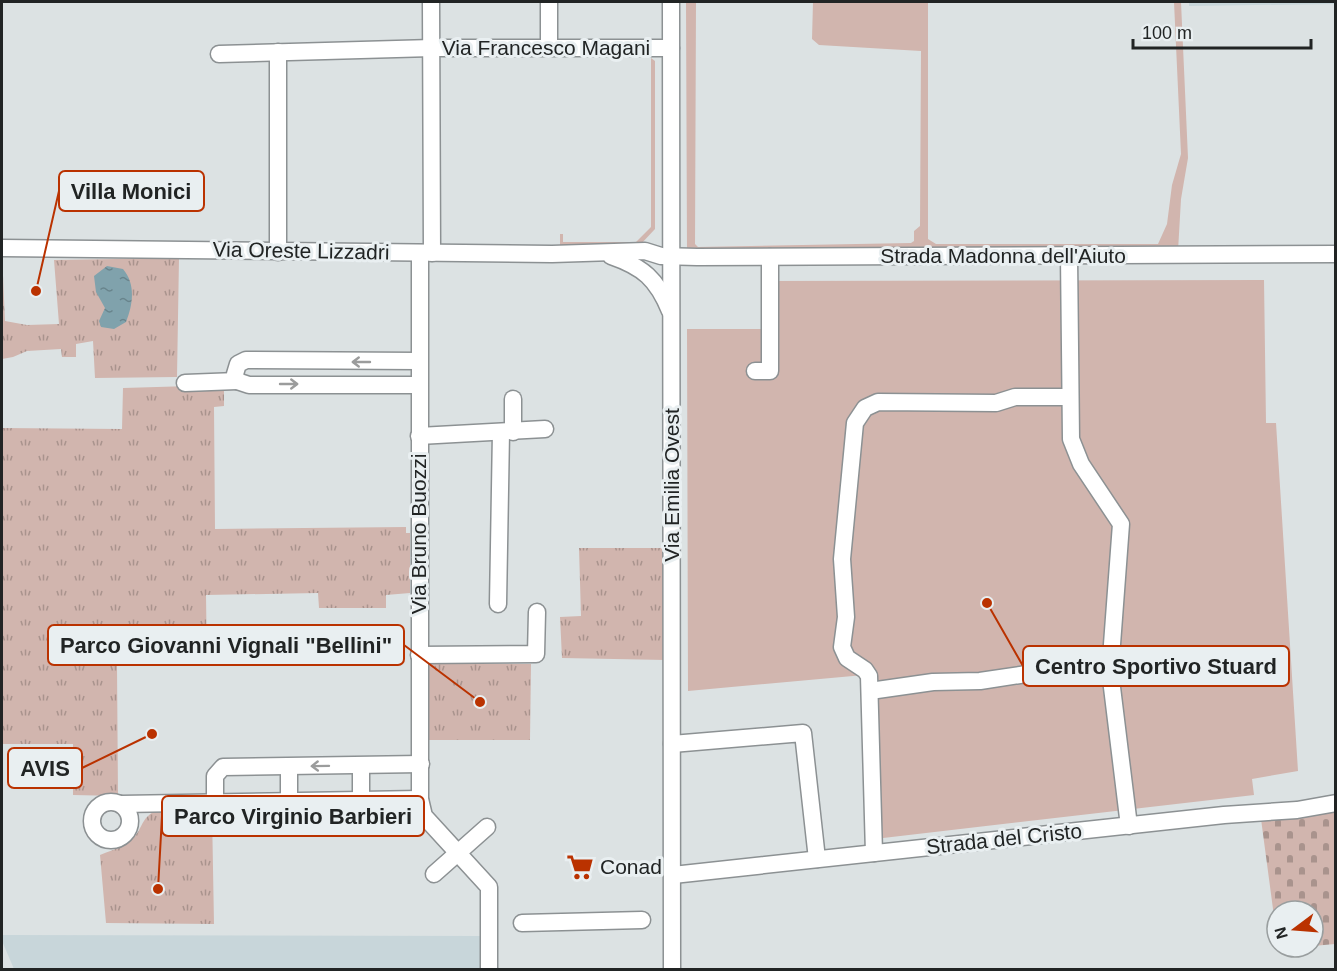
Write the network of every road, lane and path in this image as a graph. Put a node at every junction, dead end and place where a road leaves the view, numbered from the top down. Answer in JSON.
{"nodes":[{"id":1,"x":431,"y":2,"type":"edge"},
{"id":2,"x":549,"y":2,"type":"edge"},
{"id":3,"x":671,"y":2,"type":"edge"},
{"id":4,"x":432,"y":48,"type":"junction"},
{"id":5,"x":549,"y":48,"type":"junction"},
{"id":6,"x":671,"y":48,"type":"junction"},
{"id":7,"x":278,"y":52,"type":"junction"},
{"id":8,"x":219,"y":54,"type":"dead end"},
{"id":9,"x":671,"y":223,"type":"junction"},
{"id":10,"x":2,"y":248,"type":"edge"},
{"id":11,"x":645,"y":251,"type":"junction"},
{"id":12,"x":278,"y":252,"type":"junction"},
{"id":13,"x":426,"y":253,"type":"junction"},
{"id":14,"x":601,"y":254,"type":"junction"},
{"id":15,"x":1335,"y":254,"type":"edge"},
{"id":16,"x":1069,"y":256,"type":"junction"},
{"id":17,"x":770,"y":257,"type":"junction"},
{"id":18,"x":671,"y":259,"type":"junction"},
{"id":19,"x":641,"y":268,"type":"junction"},
{"id":20,"x":671,"y":318,"type":"junction"},
{"id":21,"x":419,"y":362,"type":"junction"},
{"id":22,"x":755,"y":371,"type":"dead end"},
{"id":23,"x":237,"y":381,"type":"junction"},
{"id":24,"x":185,"y":383,"type":"dead end"},
{"id":25,"x":419,"y":385,"type":"junction"},
{"id":26,"x":1070,"y":397,"type":"junction"},
{"id":27,"x":513,"y":399,"type":"dead end"},
{"id":28,"x":545,"y":429,"type":"dead end"},
{"id":29,"x":507,"y":432,"type":"junction"},
{"id":30,"x":419,"y":436,"type":"junction"},
{"id":31,"x":498,"y":604,"type":"dead end"},
{"id":32,"x":537,"y":612,"type":"dead end"},
{"id":33,"x":1111,"y":654,"type":"junction"},
{"id":34,"x":419,"y":655,"type":"junction"},
{"id":35,"x":870,"y":691,"type":"junction"},
{"id":36,"x":672,"y":744,"type":"junction"},
{"id":37,"x":421,"y":764,"type":"junction"},
{"id":38,"x":361,"y":766,"type":"junction"},
{"id":39,"x":289,"y":767,"type":"junction"},
{"id":40,"x":420,"y":799,"type":"junction"},
{"id":41,"x":289,"y":800,"type":"junction"},
{"id":42,"x":361,"y":800,"type":"junction"},
{"id":43,"x":215,"y":801,"type":"junction"},
{"id":44,"x":148,"y":803,"type":"junction"},
{"id":45,"x":1335,"y":803,"type":"edge"},
{"id":46,"x":121,"y":804,"type":"junction"},
{"id":47,"x":130,"y":819,"type":"junction"},
{"id":48,"x":1129,"y":826,"type":"junction"},
{"id":49,"x":487,"y":827,"type":"dead end"},
{"id":50,"x":459,"y":851,"type":"junction"},
{"id":51,"x":874,"y":853,"type":"junction"},
{"id":52,"x":817,"y":859,"type":"junction"},
{"id":53,"x":434,"y":874,"type":"dead end"},
{"id":54,"x":673,"y":875,"type":"junction"},
{"id":55,"x":642,"y":920,"type":"dead end"},
{"id":56,"x":522,"y":923,"type":"dead end"},
{"id":57,"x":489,"y":969,"type":"edge"},
{"id":58,"x":672,"y":969,"type":"edge"}],
"edges":[{"from":1,"to":4,"type":"street","name":"Via Francesco Magani"},
{"from":2,"to":5,"type":"street"},
{"from":3,"to":6,"type":"street","name":"Via Emilia Ovest"},
{"from":4,"to":5,"type":"street","name":"Via Francesco Magani"},
{"from":4,"to":7,"type":"street"},
{"from":4,"to":13,"type":"street","name":"Via Bruno Buozzi"},
{"from":5,"to":6,"type":"street","name":"Via Francesco Magani"},
{"from":6,"to":9,"type":"street","name":"Via Emilia Ovest"},
{"from":7,"to":8,"type":"street"},
{"from":7,"to":12,"type":"street"},
{"from":9,"to":11,"type":"street"},
{"from":9,"to":18,"type":"street","name":"Via Emilia Ovest"},
{"from":10,"to":12,"type":"street","name":"Via Oreste Lizzadri"},
{"from":11,"to":14,"type":"street","name":"Via Oreste Lizzadri"},
{"from":11,"to":18,"type":"street","name":"Via Oreste Lizzadri"},
{"from":12,"to":13,"type":"street","name":"Via Oreste Lizzadri"},
{"from":13,"to":14,"type":"street","name":"Via Oreste Lizzadri"},
{"from":13,"to":21,"type":"street","name":"Via Bruno Buozzi"},
{"from":14,"to":19,"type":"street","name":"Via Oreste Lizzadri"},
{"from":15,"to":16,"type":"street","name":"Strada Madonna dell'Aiuto"},
{"from":16,"to":17,"type":"street","name":"Strada Madonna dell'Aiuto"},
{"from":16,"to":26,"type":"street"},
{"from":17,"to":18,"type":"street","name":"Strada Madonna dell'Aiuto"},
{"from":17,"to":22,"type":"street"},
{"from":18,"to":19,"type":"street"},
{"from":18,"to":20,"type":"street","name":"Via Emilia Ovest"},
{"from":19,"to":20,"type":"street"},
{"from":20,"to":36,"type":"street","name":"Via Emilia Ovest"},
{"from":21,"to":23,"type":"street","one_way":true},
{"from":21,"to":25,"type":"street","name":"Via Bruno Buozzi"},
{"from":23,"to":24,"type":"street"},
{"from":23,"to":25,"type":"street","one_way":true},
{"from":25,"to":30,"type":"street","name":"Via Bruno Buozzi"},
{"from":26,"to":33,"type":"street"},
{"from":26,"to":35,"type":"street"},
{"from":27,"to":29,"type":"street"},
{"from":28,"to":29,"type":"street"},
{"from":29,"to":30,"type":"street"},
{"from":29,"to":31,"type":"street"},
{"from":30,"to":34,"type":"street","name":"Via Bruno Buozzi"},
{"from":32,"to":34,"type":"street"},
{"from":33,"to":35,"type":"street"},
{"from":33,"to":48,"type":"street"},
{"from":34,"to":37,"type":"street","name":"Via Bruno Buozzi"},
{"from":35,"to":51,"type":"street"},
{"from":36,"to":52,"type":"street"},
{"from":36,"to":54,"type":"street","name":"Via Emilia Ovest"},
{"from":37,"to":38,"type":"street"},
{"from":37,"to":40,"type":"street","name":"Via Bruno Buozzi"},
{"from":38,"to":39,"type":"street","one_way":true},
{"from":38,"to":42,"type":"street"},
{"from":39,"to":41,"type":"street"},
{"from":39,"to":43,"type":"street"},
{"from":40,"to":42,"type":"street"},
{"from":40,"to":50,"type":"street","name":"Via Bruno Buozzi"},
{"from":41,"to":42,"type":"street"},
{"from":41,"to":43,"type":"street"},
{"from":43,"to":44,"type":"street"},
{"from":44,"to":46,"type":"street"},
{"from":44,"to":47,"type":"street"},
{"from":45,"to":48,"type":"street","name":"Strada del Cristo"},
{"from":46,"to":47,"type":"street"},
{"from":46,"to":47,"type":"street"},
{"from":48,"to":51,"type":"street","name":"Strada del Cristo"},
{"from":49,"to":50,"type":"street"},
{"from":50,"to":53,"type":"street"},
{"from":50,"to":57,"type":"street","name":"Via Bruno Buozzi"},
{"from":51,"to":52,"type":"street","name":"Strada del Cristo"},
{"from":52,"to":54,"type":"street","name":"Strada del Cristo"},
{"from":54,"to":58,"type":"street","name":"Via Emilia Ovest"},
{"from":55,"to":56,"type":"street"}]}
